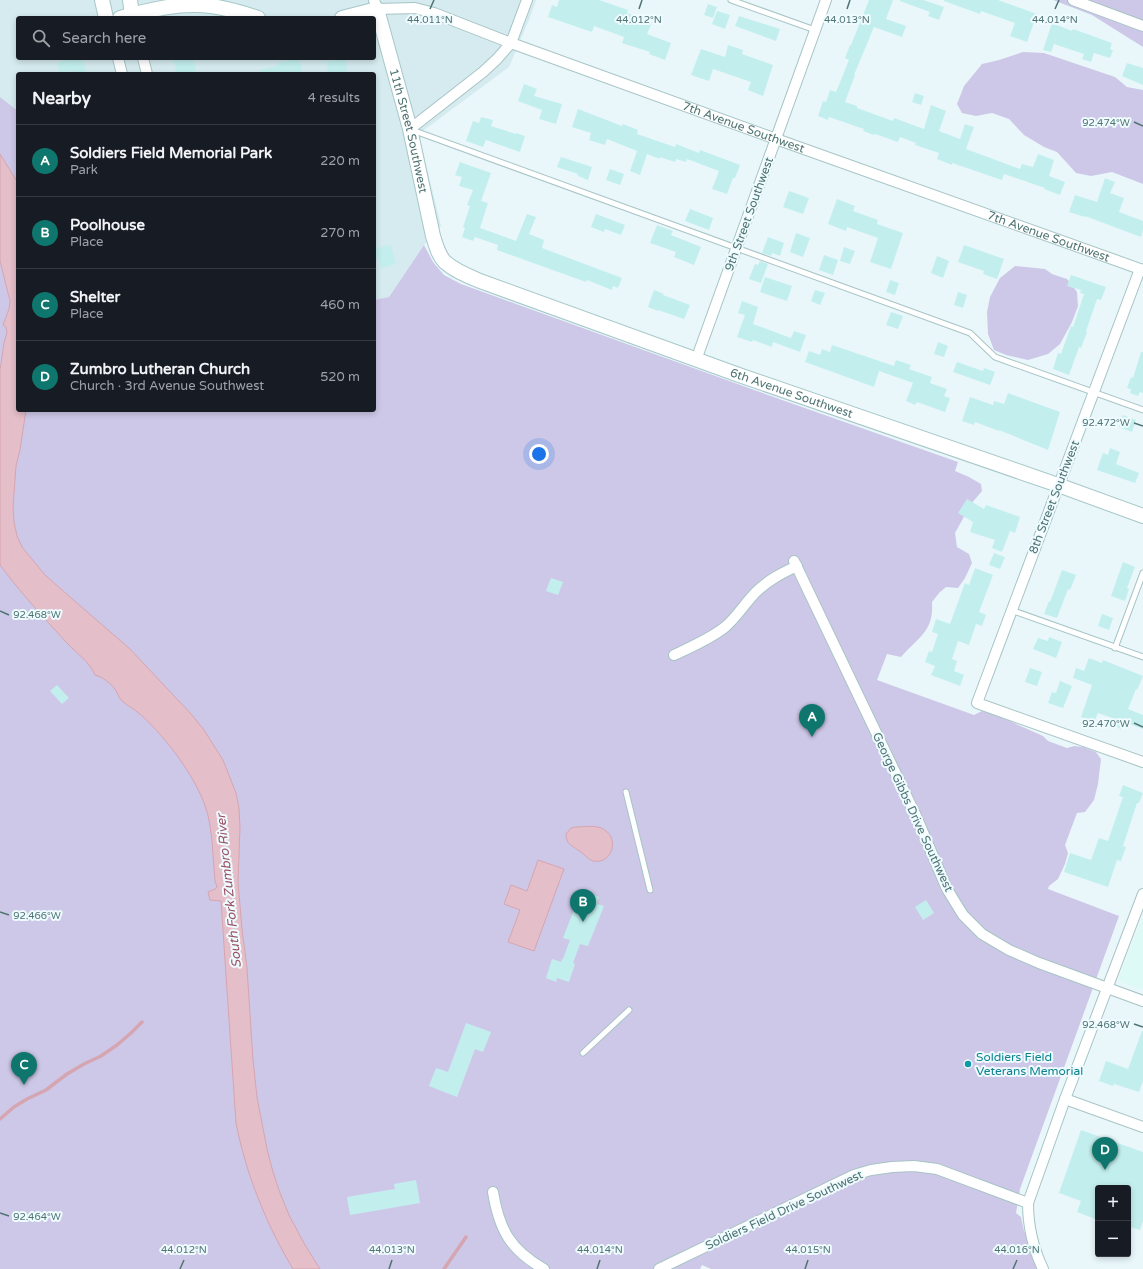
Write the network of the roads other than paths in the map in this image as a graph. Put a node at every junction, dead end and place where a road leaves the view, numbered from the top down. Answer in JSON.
{"nodes":[{"id":1,"x":102,"y":0,"type":"edge"},
{"id":2,"x":130,"y":0,"type":"edge"},
{"id":3,"x":528,"y":0,"type":"edge"},
{"id":4,"x":731,"y":0,"type":"edge"},
{"id":5,"x":826,"y":0,"type":"edge"},
{"id":6,"x":1073,"y":0,"type":"edge"},
{"id":7,"x":376,"y":4,"type":"edge"},
{"id":8,"x":106,"y":16,"type":"edge"},
{"id":9,"x":128,"y":16,"type":"edge"},
{"id":10,"x":131,"y":16,"type":"edge"},
{"id":11,"x":251,"y":16,"type":"edge"},
{"id":12,"x":347,"y":16,"type":"edge"},
{"id":13,"x":1143,"y":26,"type":"edge"},
{"id":14,"x":815,"y":30,"type":"junction"},
{"id":15,"x":511,"y":43,"type":"junction"},
{"id":16,"x":118,"y":60,"type":"edge"},
{"id":17,"x":144,"y":60,"type":"edge"},
{"id":18,"x":122,"y":72,"type":"edge"},
{"id":19,"x":146,"y":72,"type":"edge"},
{"id":20,"x":410,"y":130,"type":"junction"},
{"id":21,"x":776,"y":139,"type":"junction"},
{"id":22,"x":736,"y":248,"type":"junction"},
{"id":23,"x":444,"y":261,"type":"joint"},
{"id":24,"x":1142,"y":269,"type":"edge"},
{"id":25,"x":696,"y":360,"type":"junction"},
{"id":26,"x":1093,"y":392,"type":"junction"},
{"id":27,"x":1143,"y":410,"type":"edge"},
{"id":28,"x":1058,"y":485,"type":"junction"},
{"id":29,"x":1143,"y":516,"type":"edge"},
{"id":30,"x":1143,"y":573,"type":"edge"},
{"id":31,"x":1011,"y":610,"type":"junction"},
{"id":32,"x":1115,"y":648,"type":"junction"},
{"id":33,"x":674,"y":655,"type":"dead end"},
{"id":34,"x":1143,"y":657,"type":"edge"},
{"id":35,"x":1143,"y":762,"type":"edge"},
{"id":36,"x":626,"y":792,"type":"dead end"},
{"id":37,"x":650,"y":890,"type":"dead end"},
{"id":38,"x":1142,"y":901,"type":"edge"},
{"id":39,"x":1107,"y":988,"type":"junction"},
{"id":40,"x":1143,"y":1001,"type":"edge"},
{"id":41,"x":629,"y":1010,"type":"dead end"},
{"id":42,"x":583,"y":1053,"type":"dead end"},
{"id":43,"x":1066,"y":1099,"type":"junction"},
{"id":44,"x":1143,"y":1128,"type":"edge"},
{"id":45,"x":493,"y":1192,"type":"dead end"},
{"id":46,"x":1028,"y":1203,"type":"junction"},
{"id":47,"x":544,"y":1269,"type":"edge"},
{"id":48,"x":659,"y":1269,"type":"edge"},
{"id":49,"x":1043,"y":1269,"type":"edge"}],
"edges":[{"from":1,"to":8,"type":"street"},
{"from":2,"to":9,"type":"street"},
{"from":3,"to":15,"type":"street"},
{"from":4,"to":14,"type":"lane"},
{"from":5,"to":14,"type":"street","name":"9th Street Southwest"},
{"from":6,"to":13,"type":"street"},
{"from":7,"to":12,"type":"street","name":"7th Avenue Southwest"},
{"from":7,"to":15,"type":"street","name":"7th Avenue Southwest"},
{"from":7,"to":20,"type":"street","name":"11th Street Southwest"},
{"from":10,"to":11,"type":"street"},
{"from":14,"to":21,"type":"street","name":"9th Street Southwest"},
{"from":15,"to":20,"type":"street"},
{"from":15,"to":21,"type":"street","name":"7th Avenue Southwest"},
{"from":16,"to":18,"type":"street"},
{"from":17,"to":19,"type":"street"},
{"from":20,"to":22,"type":"lane"},
{"from":20,"to":23,"type":"street","name":"11th Street Southwest"},
{"from":21,"to":22,"type":"street","name":"9th Street Southwest"},
{"from":21,"to":24,"type":"street","name":"7th Avenue Southwest"},
{"from":22,"to":25,"type":"street","name":"9th Street Southwest"},
{"from":22,"to":26,"type":"lane"},
{"from":23,"to":25,"type":"street","name":"6th Avenue Southwest"},
{"from":24,"to":26,"type":"street","name":"8th Street Southwest"},
{"from":25,"to":28,"type":"street","name":"6th Avenue Southwest"},
{"from":26,"to":27,"type":"lane"},
{"from":26,"to":28,"type":"street","name":"8th Street Southwest"},
{"from":28,"to":29,"type":"street","name":"6th Avenue Southwest"},
{"from":28,"to":31,"type":"street","name":"8th Street Southwest"},
{"from":30,"to":32,"type":"lane"},
{"from":31,"to":32,"type":"lane"},
{"from":31,"to":35,"type":"street","name":"8th Street Southwest"},
{"from":32,"to":34,"type":"lane"},
{"from":33,"to":39,"type":"street","name":"George Gibbs Drive Southwest"},
{"from":36,"to":37,"type":"lane"},
{"from":38,"to":39,"type":"street"},
{"from":39,"to":40,"type":"street","name":"George Gibbs Drive Southwest"},
{"from":39,"to":43,"type":"street"},
{"from":41,"to":42,"type":"lane"},
{"from":43,"to":44,"type":"street"},
{"from":43,"to":46,"type":"street"},
{"from":45,"to":47,"type":"street"},
{"from":46,"to":48,"type":"street","name":"Soldiers Field Drive Southwest"},
{"from":46,"to":49,"type":"street"}]}
